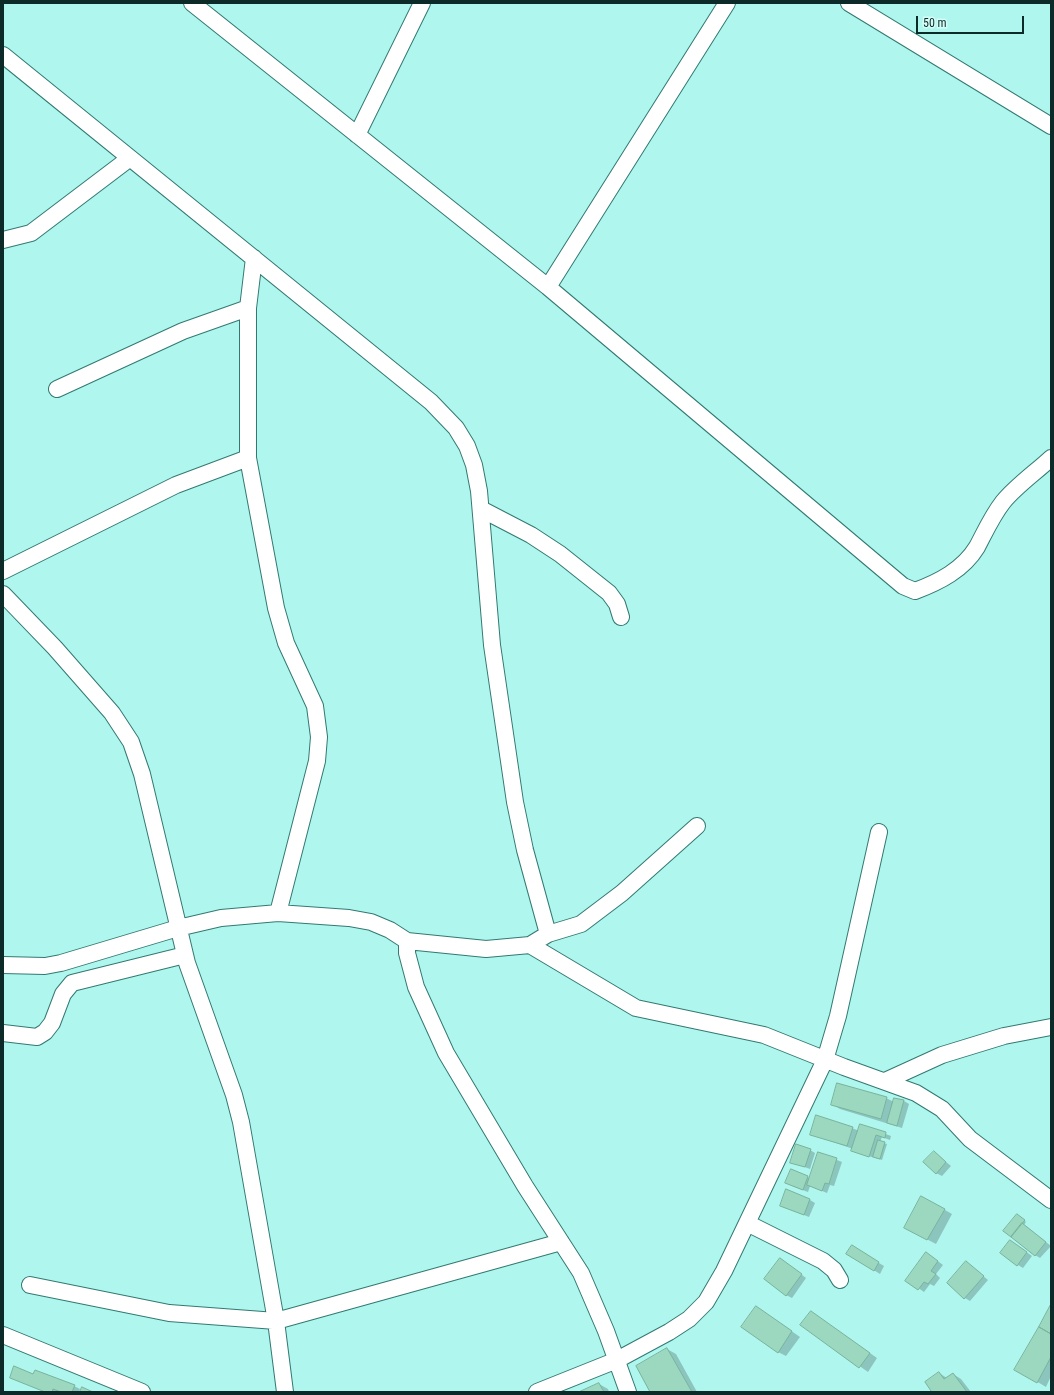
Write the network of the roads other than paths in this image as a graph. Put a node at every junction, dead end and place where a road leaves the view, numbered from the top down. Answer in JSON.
{"nodes":[{"id":1,"x":192,"y":3,"type":"edge"},
{"id":2,"x":422,"y":3,"type":"edge"},
{"id":3,"x":727,"y":3,"type":"edge"},
{"id":4,"x":849,"y":3,"type":"edge"},
{"id":5,"x":3,"y":55,"type":"edge"},
{"id":6,"x":1051,"y":126,"type":"edge"},
{"id":7,"x":357,"y":135,"type":"junction"},
{"id":8,"x":130,"y":158,"type":"junction"},
{"id":9,"x":3,"y":240,"type":"edge"},
{"id":10,"x":254,"y":258,"type":"junction"},
{"id":11,"x":548,"y":287,"type":"junction"},
{"id":12,"x":248,"y":308,"type":"junction"},
{"id":13,"x":57,"y":389,"type":"dead end"},
{"id":14,"x":248,"y":458,"type":"junction"},
{"id":15,"x":1051,"y":458,"type":"edge"},
{"id":16,"x":481,"y":509,"type":"junction"},
{"id":17,"x":3,"y":570,"type":"edge"},
{"id":18,"x":3,"y":594,"type":"edge"},
{"id":19,"x":621,"y":617,"type":"dead end"},
{"id":20,"x":697,"y":826,"type":"dead end"},
{"id":21,"x":879,"y":832,"type":"dead end"},
{"id":22,"x":278,"y":913,"type":"junction"},
{"id":23,"x":178,"y":928,"type":"junction"},
{"id":24,"x":548,"y":934,"type":"junction"},
{"id":25,"x":407,"y":941,"type":"junction"},
{"id":26,"x":530,"y":944,"type":"junction"},
{"id":27,"x":185,"y":954,"type":"junction"},
{"id":28,"x":3,"y":965,"type":"edge"},
{"id":29,"x":1051,"y":1027,"type":"edge"},
{"id":30,"x":3,"y":1034,"type":"edge"},
{"id":31,"x":825,"y":1060,"type":"junction"},
{"id":32,"x":885,"y":1081,"type":"junction"},
{"id":33,"x":1051,"y":1200,"type":"edge"},
{"id":34,"x":747,"y":1222,"type":"junction"},
{"id":35,"x":561,"y":1242,"type":"junction"},
{"id":36,"x":840,"y":1280,"type":"dead end"},
{"id":37,"x":30,"y":1286,"type":"dead end"},
{"id":38,"x":276,"y":1321,"type":"junction"},
{"id":39,"x":3,"y":1335,"type":"edge"},
{"id":40,"x":617,"y":1360,"type":"junction"},
{"id":41,"x":142,"y":1392,"type":"edge"},
{"id":42,"x":285,"y":1392,"type":"edge"},
{"id":43,"x":537,"y":1392,"type":"edge"},
{"id":44,"x":628,"y":1392,"type":"edge"}],
"edges":[{"from":1,"to":7,"type":"street"},
{"from":2,"to":7,"type":"street"},
{"from":3,"to":11,"type":"street"},
{"from":4,"to":6,"type":"street"},
{"from":5,"to":8,"type":"street"},
{"from":7,"to":11,"type":"street"},
{"from":8,"to":9,"type":"street"},
{"from":8,"to":10,"type":"street"},
{"from":10,"to":12,"type":"street"},
{"from":10,"to":16,"type":"street"},
{"from":11,"to":15,"type":"street"},
{"from":12,"to":13,"type":"street"},
{"from":12,"to":14,"type":"street"},
{"from":14,"to":17,"type":"street"},
{"from":14,"to":22,"type":"street"},
{"from":16,"to":19,"type":"street"},
{"from":16,"to":24,"type":"street"},
{"from":18,"to":23,"type":"street"},
{"from":20,"to":24,"type":"street"},
{"from":21,"to":31,"type":"street"},
{"from":22,"to":23,"type":"street"},
{"from":22,"to":25,"type":"street"},
{"from":23,"to":27,"type":"street"},
{"from":23,"to":28,"type":"street"},
{"from":24,"to":26,"type":"street"},
{"from":25,"to":26,"type":"street"},
{"from":25,"to":35,"type":"street"},
{"from":26,"to":31,"type":"street"},
{"from":27,"to":30,"type":"street"},
{"from":27,"to":38,"type":"street"},
{"from":29,"to":32,"type":"street"},
{"from":31,"to":32,"type":"street"},
{"from":31,"to":34,"type":"street"},
{"from":32,"to":33,"type":"street"},
{"from":34,"to":36,"type":"street"},
{"from":34,"to":40,"type":"street"},
{"from":35,"to":38,"type":"street"},
{"from":35,"to":40,"type":"street"},
{"from":37,"to":38,"type":"street"},
{"from":38,"to":42,"type":"street"},
{"from":39,"to":41,"type":"street"},
{"from":40,"to":43,"type":"street"},
{"from":40,"to":44,"type":"street"}]}
